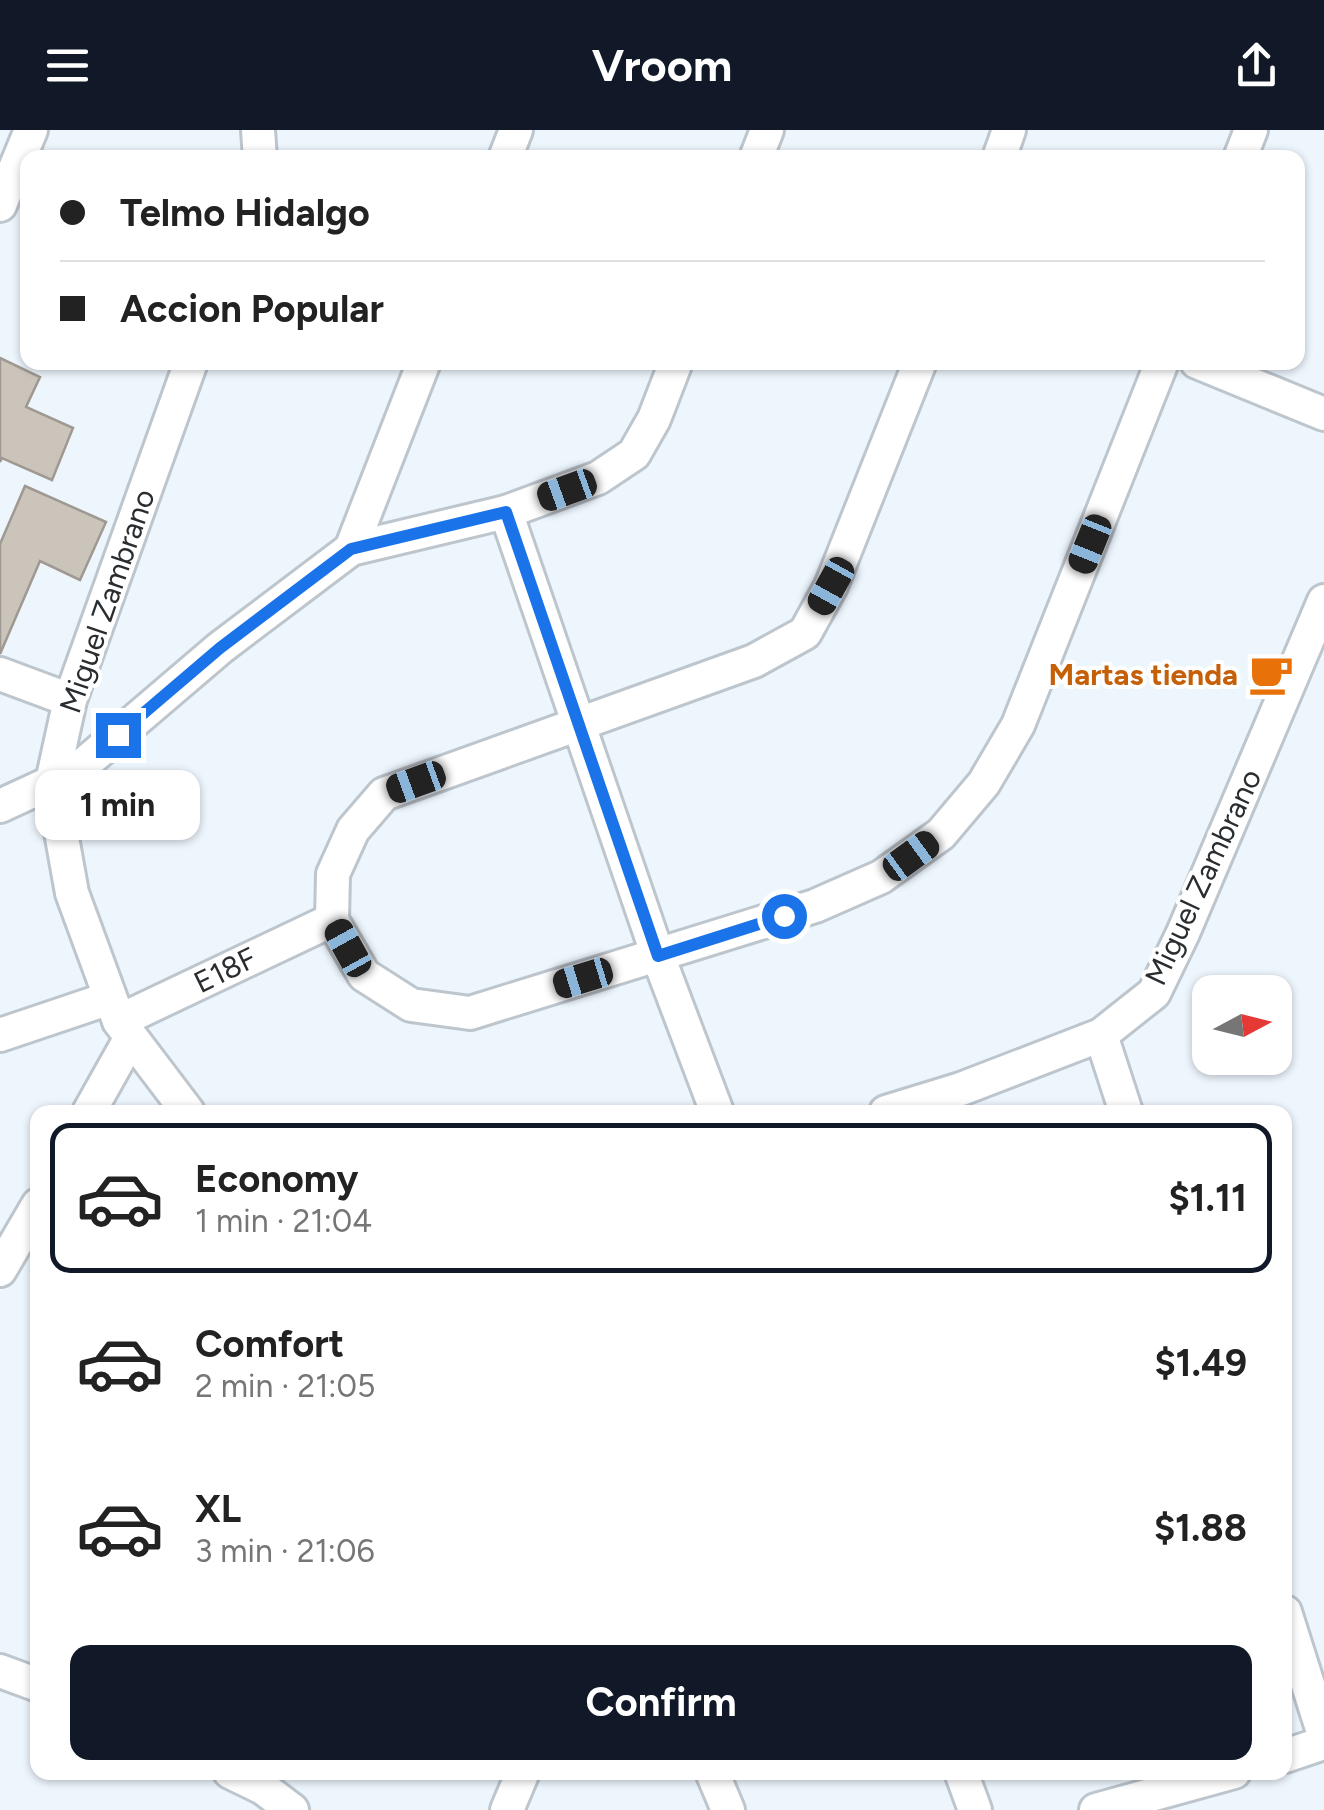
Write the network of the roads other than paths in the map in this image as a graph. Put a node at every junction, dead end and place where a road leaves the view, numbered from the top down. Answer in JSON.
{"nodes":[{"id":1,"x":20,"y":155,"type":"edge"},
{"id":2,"x":0,"y":205,"type":"edge"},
{"id":3,"x":188,"y":370,"type":"edge"},
{"id":4,"x":421,"y":370,"type":"edge"},
{"id":5,"x":673,"y":370,"type":"edge"},
{"id":6,"x":917,"y":370,"type":"edge"},
{"id":7,"x":1159,"y":370,"type":"edge"},
{"id":8,"x":1217,"y":370,"type":"edge"},
{"id":9,"x":1324,"y":414,"type":"edge"},
{"id":10,"x":506,"y":512,"type":"junction"},
{"id":11,"x":351,"y":549,"type":"junction"},
{"id":12,"x":1324,"y":601,"type":"edge"},
{"id":13,"x":0,"y":674,"type":"edge"},
{"id":14,"x":70,"y":700,"type":"junction"},
{"id":15,"x":578,"y":722,"type":"junction"},
{"id":16,"x":52,"y":782,"type":"junction"},
{"id":17,"x":0,"y":806,"type":"edge"},
{"id":18,"x":332,"y":920,"type":"junction"},
{"id":19,"x":658,"y":956,"type":"junction"},
{"id":20,"x":120,"y":1019,"type":"junction"},
{"id":21,"x":1102,"y":1035,"type":"junction"},
{"id":22,"x":0,"y":1036,"type":"edge"},
{"id":23,"x":966,"y":1101,"type":"edge"},
{"id":24,"x":91,"y":1105,"type":"edge"},
{"id":25,"x":183,"y":1105,"type":"edge"},
{"id":26,"x":714,"y":1105,"type":"edge"},
{"id":27,"x":937,"y":1105,"type":"edge"},
{"id":28,"x":1124,"y":1105,"type":"edge"},
{"id":29,"x":30,"y":1219,"type":"edge"},
{"id":30,"x":0,"y":1270,"type":"edge"},
{"id":31,"x":1292,"y":1634,"type":"edge"},
{"id":32,"x":0,"y":1671,"type":"edge"},
{"id":33,"x":30,"y":1682,"type":"edge"},
{"id":34,"x":1324,"y":1734,"type":"edge"},
{"id":35,"x":1324,"y":1743,"type":"edge"},
{"id":36,"x":1292,"y":1754,"type":"edge"},
{"id":37,"x":267,"y":1780,"type":"edge"},
{"id":38,"x":520,"y":1780,"type":"edge"},
{"id":39,"x":715,"y":1780,"type":"edge"},
{"id":40,"x":964,"y":1780,"type":"edge"},
{"id":41,"x":1198,"y":1780,"type":"edge"},
{"id":42,"x":292,"y":1810,"type":"edge"},
{"id":43,"x":507,"y":1810,"type":"edge"},
{"id":44,"x":728,"y":1810,"type":"edge"},
{"id":45,"x":974,"y":1810,"type":"edge"},
{"id":46,"x":1096,"y":1810,"type":"edge"}],
"edges":[{"from":1,"to":2,"type":"street"},
{"from":3,"to":14,"type":"street","name":"Miguel Zambrano"},
{"from":4,"to":11,"type":"street"},
{"from":5,"to":10,"type":"street"},
{"from":6,"to":15,"type":"street"},
{"from":7,"to":19,"type":"street"},
{"from":8,"to":9,"type":"street"},
{"from":10,"to":11,"type":"street"},
{"from":10,"to":15,"type":"street"},
{"from":11,"to":16,"type":"street"},
{"from":12,"to":21,"type":"street","name":"Miguel Zambrano"},
{"from":13,"to":14,"type":"street"},
{"from":14,"to":16,"type":"street","name":"Miguel Zambrano"},
{"from":15,"to":18,"type":"street"},
{"from":15,"to":19,"type":"street"},
{"from":16,"to":17,"type":"street"},
{"from":16,"to":20,"type":"street","name":"Miguel Zambrano"},
{"from":18,"to":19,"type":"street"},
{"from":18,"to":20,"type":"street","name":"E18F"},
{"from":19,"to":26,"type":"street"},
{"from":20,"to":22,"type":"street","name":"E18F"},
{"from":20,"to":24,"type":"street"},
{"from":20,"to":25,"type":"street","name":"Miguel Zambrano"},
{"from":21,"to":23,"type":"street","name":"Miguel Zambrano"},
{"from":21,"to":28,"type":"street"},
{"from":23,"to":27,"type":"street","name":"Miguel Zambrano"},
{"from":29,"to":30,"type":"street"},
{"from":31,"to":34,"type":"street"},
{"from":32,"to":33,"type":"street"},
{"from":35,"to":36,"type":"street"},
{"from":37,"to":42,"type":"street"},
{"from":38,"to":43,"type":"street"},
{"from":39,"to":44,"type":"street"},
{"from":40,"to":45,"type":"street"},
{"from":41,"to":46,"type":"street"}]}
